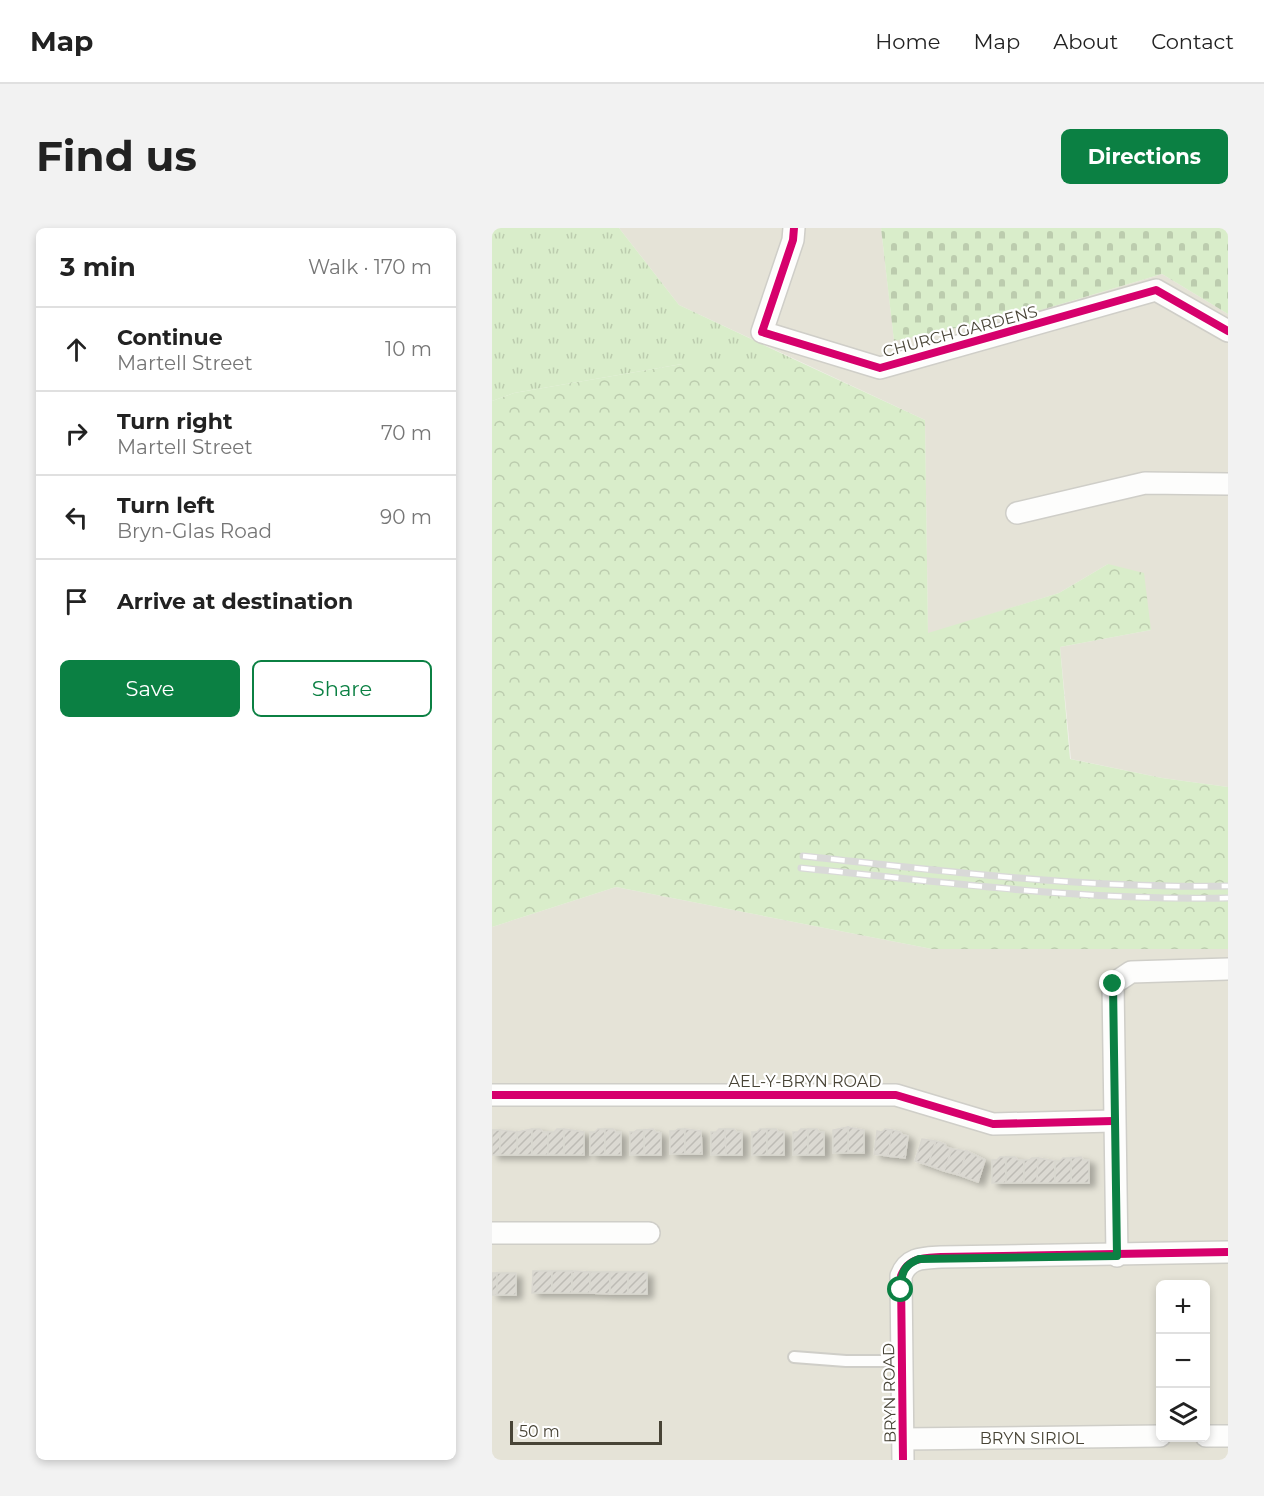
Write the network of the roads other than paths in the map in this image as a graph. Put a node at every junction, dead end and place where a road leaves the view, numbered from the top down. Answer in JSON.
{"nodes":[{"id":1,"x":794,"y":228,"type":"edge"},
{"id":2,"x":1228,"y":331,"type":"edge"},
{"id":3,"x":1228,"y":484,"type":"edge"},
{"id":4,"x":1017,"y":513,"type":"dead end"},
{"id":5,"x":1228,"y":969,"type":"edge"},
{"id":6,"x":492,"y":1095,"type":"edge"},
{"id":7,"x":1113,"y":1120,"type":"junction"},
{"id":8,"x":492,"y":1233,"type":"edge"},
{"id":9,"x":649,"y":1233,"type":"dead end"},
{"id":10,"x":1228,"y":1252,"type":"edge"},
{"id":11,"x":1117,"y":1256,"type":"junction"},
{"id":12,"x":794,"y":1357,"type":"dead end"},
{"id":13,"x":902,"y":1361,"type":"junction"},
{"id":14,"x":1210,"y":1436,"type":"edge"},
{"id":15,"x":1228,"y":1436,"type":"edge"},
{"id":16,"x":1156,"y":1437,"type":"edge"},
{"id":17,"x":903,"y":1438,"type":"junction"},
{"id":18,"x":903,"y":1460,"type":"edge"}],
"edges":[{"from":1,"to":2,"type":"street","name":"CHURCH GARDENS"},
{"from":3,"to":4,"type":"street"},
{"from":5,"to":7,"type":"street"},
{"from":6,"to":7,"type":"street","name":"AEL-Y-BRYN ROAD"},
{"from":7,"to":11,"type":"street"},
{"from":8,"to":9,"type":"street"},
{"from":10,"to":11,"type":"street","name":"BRYN ROAD"},
{"from":11,"to":13,"type":"street","name":"BRYN ROAD"},
{"from":12,"to":13,"type":"lane"},
{"from":13,"to":17,"type":"street","name":"BRYN ROAD"},
{"from":14,"to":15,"type":"street"},
{"from":16,"to":17,"type":"street","name":"BRYN SIRIOL"},
{"from":17,"to":18,"type":"street","name":"BRYN ROAD"}]}
